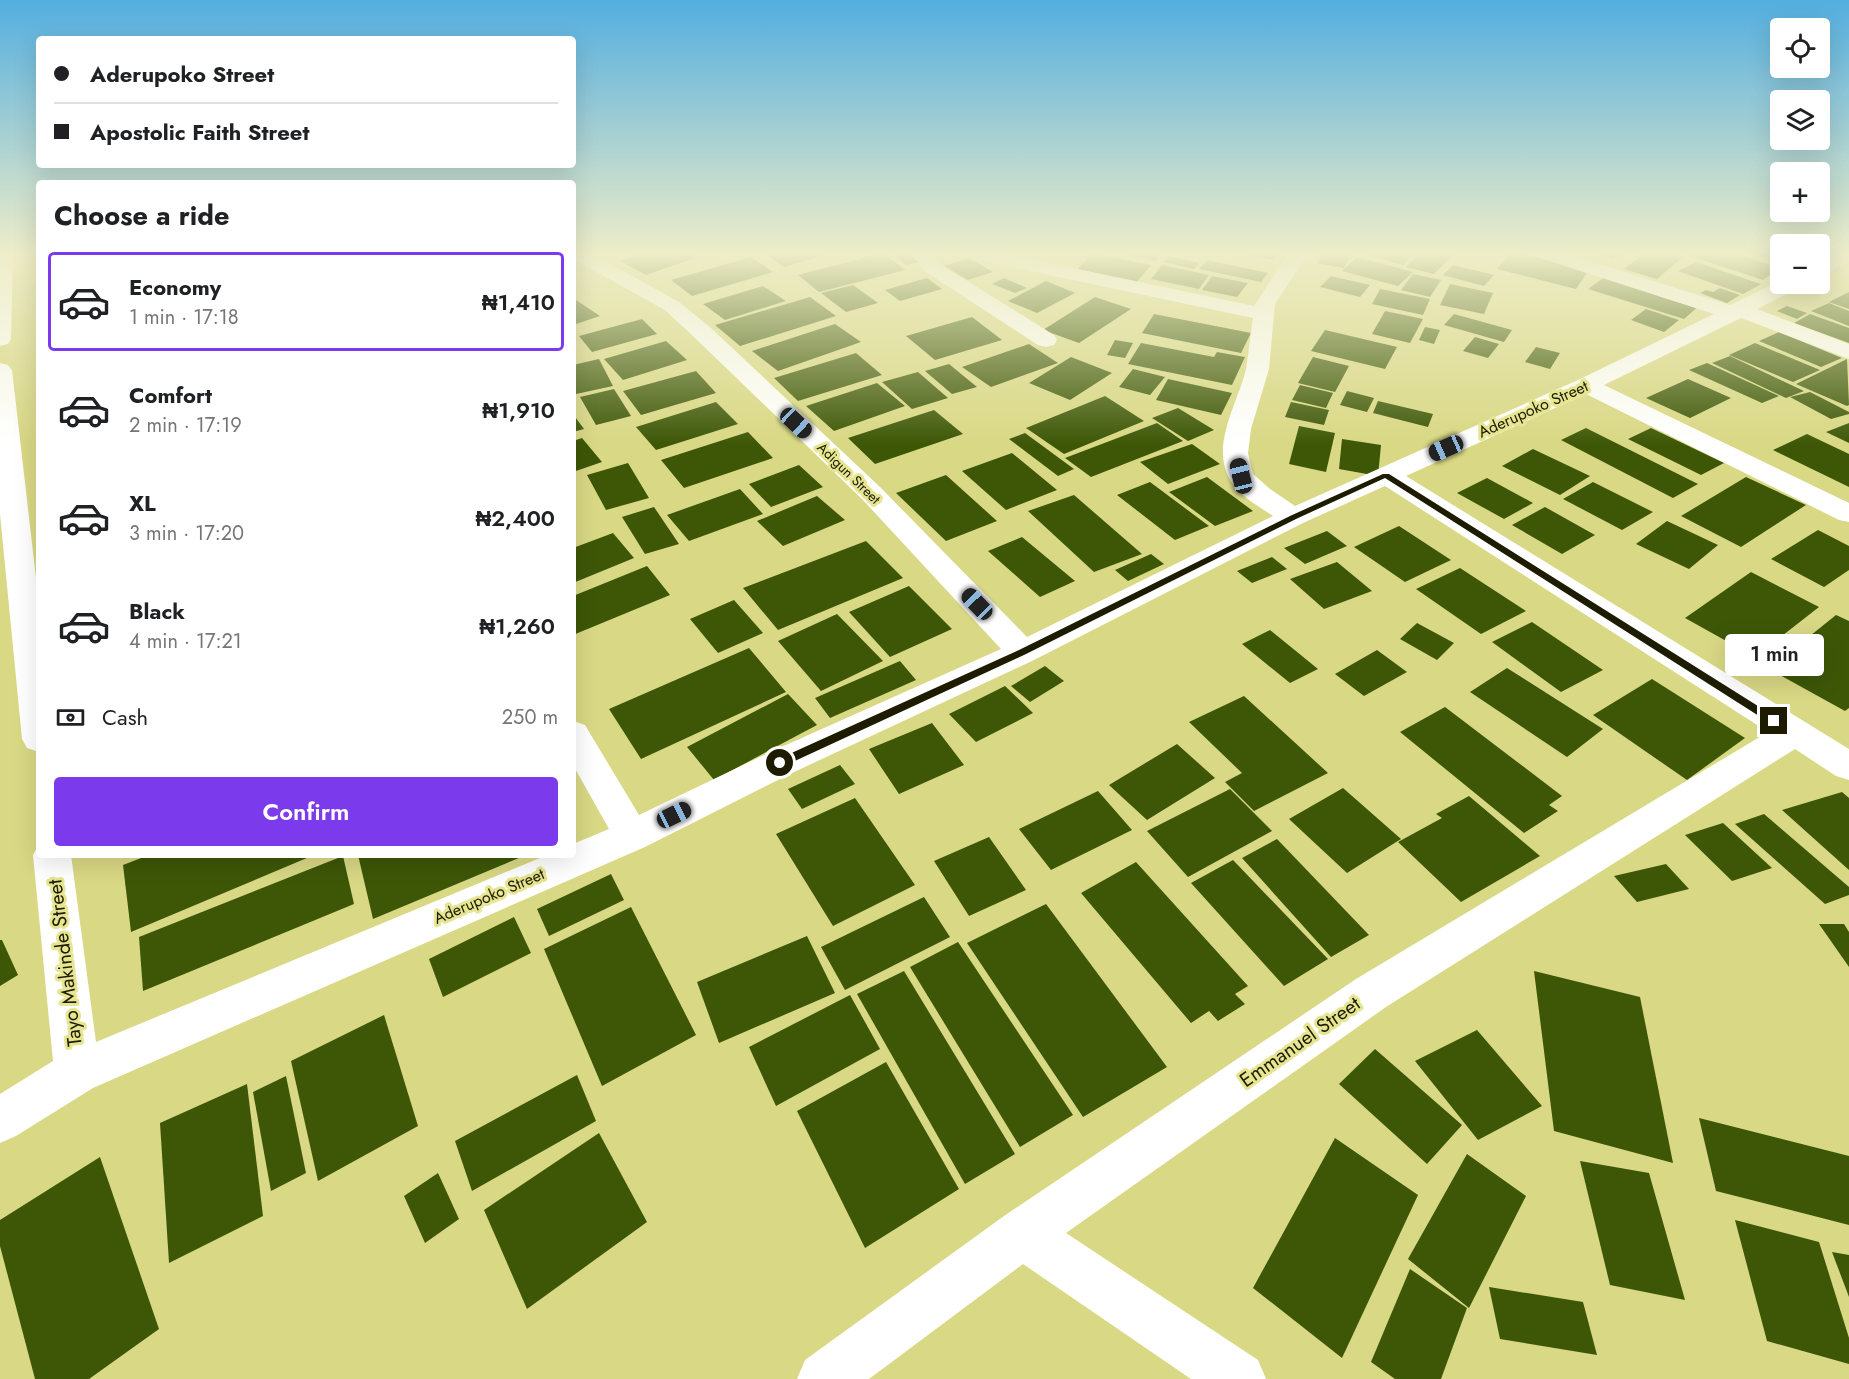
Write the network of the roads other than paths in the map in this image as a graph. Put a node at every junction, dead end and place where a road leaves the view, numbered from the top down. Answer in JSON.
{"nodes":[{"id":1,"x":1,"y":315,"type":"edge"},
{"id":2,"x":683,"y":315,"type":"edge"},
{"id":3,"x":1007,"y":315,"type":"edge"},
{"id":4,"x":1263,"y":315,"type":"edge"},
{"id":5,"x":1727,"y":315,"type":"edge"},
{"id":6,"x":1748,"y":315,"type":"edge"},
{"id":7,"x":0,"y":339,"type":"edge"},
{"id":8,"x":1046,"y":340,"type":"dead end"},
{"id":9,"x":1849,"y":352,"type":"edge"},
{"id":10,"x":0,"y":370,"type":"edge"},
{"id":11,"x":1586,"y":385,"type":"junction"},
{"id":12,"x":1386,"y":475,"type":"junction"},
{"id":13,"x":6,"y":509,"type":"edge"},
{"id":14,"x":1849,"y":514,"type":"edge"},
{"id":15,"x":1293,"y":518,"type":"junction"},
{"id":16,"x":1023,"y":652,"type":"junction"},
{"id":17,"x":36,"y":718,"type":"edge"},
{"id":18,"x":1793,"y":733,"type":"junction"},
{"id":19,"x":576,"y":740,"type":"edge"},
{"id":20,"x":1849,"y":766,"type":"edge"},
{"id":21,"x":632,"y":836,"type":"junction"},
{"id":22,"x":52,"y":858,"type":"edge"},
{"id":23,"x":77,"y":1072,"type":"junction"},
{"id":24,"x":0,"y":1120,"type":"edge"},
{"id":25,"x":1022,"y":1234,"type":"junction"},
{"id":26,"x":824,"y":1379,"type":"edge"},
{"id":27,"x":1239,"y":1379,"type":"edge"}],
"edges":[{"from":1,"to":7,"type":"street"},
{"from":2,"to":16,"type":"street","name":"Adigun Street"},
{"from":3,"to":8,"type":"street"},
{"from":4,"to":15,"type":"street"},
{"from":5,"to":11,"type":"street","name":"Aderupoko Street"},
{"from":6,"to":9,"type":"street"},
{"from":10,"to":13,"type":"street"},
{"from":11,"to":12,"type":"street","name":"Aderupoko Street"},
{"from":11,"to":14,"type":"street"},
{"from":12,"to":15,"type":"street","name":"Aderupoko Street"},
{"from":12,"to":18,"type":"street"},
{"from":13,"to":17,"type":"street"},
{"from":15,"to":16,"type":"street","name":"Aderupoko Street"},
{"from":16,"to":21,"type":"street","name":"Aderupoko Street"},
{"from":18,"to":20,"type":"street"},
{"from":18,"to":25,"type":"street","name":"Emmanuel Street"},
{"from":19,"to":21,"type":"street"},
{"from":21,"to":23,"type":"street","name":"Aderupoko Street"},
{"from":22,"to":23,"type":"street","name":"Tayo Makinde Street"},
{"from":23,"to":24,"type":"street","name":"Aderupoko Street"},
{"from":25,"to":26,"type":"street","name":"Emmanuel Street"},
{"from":25,"to":27,"type":"street"}]}
